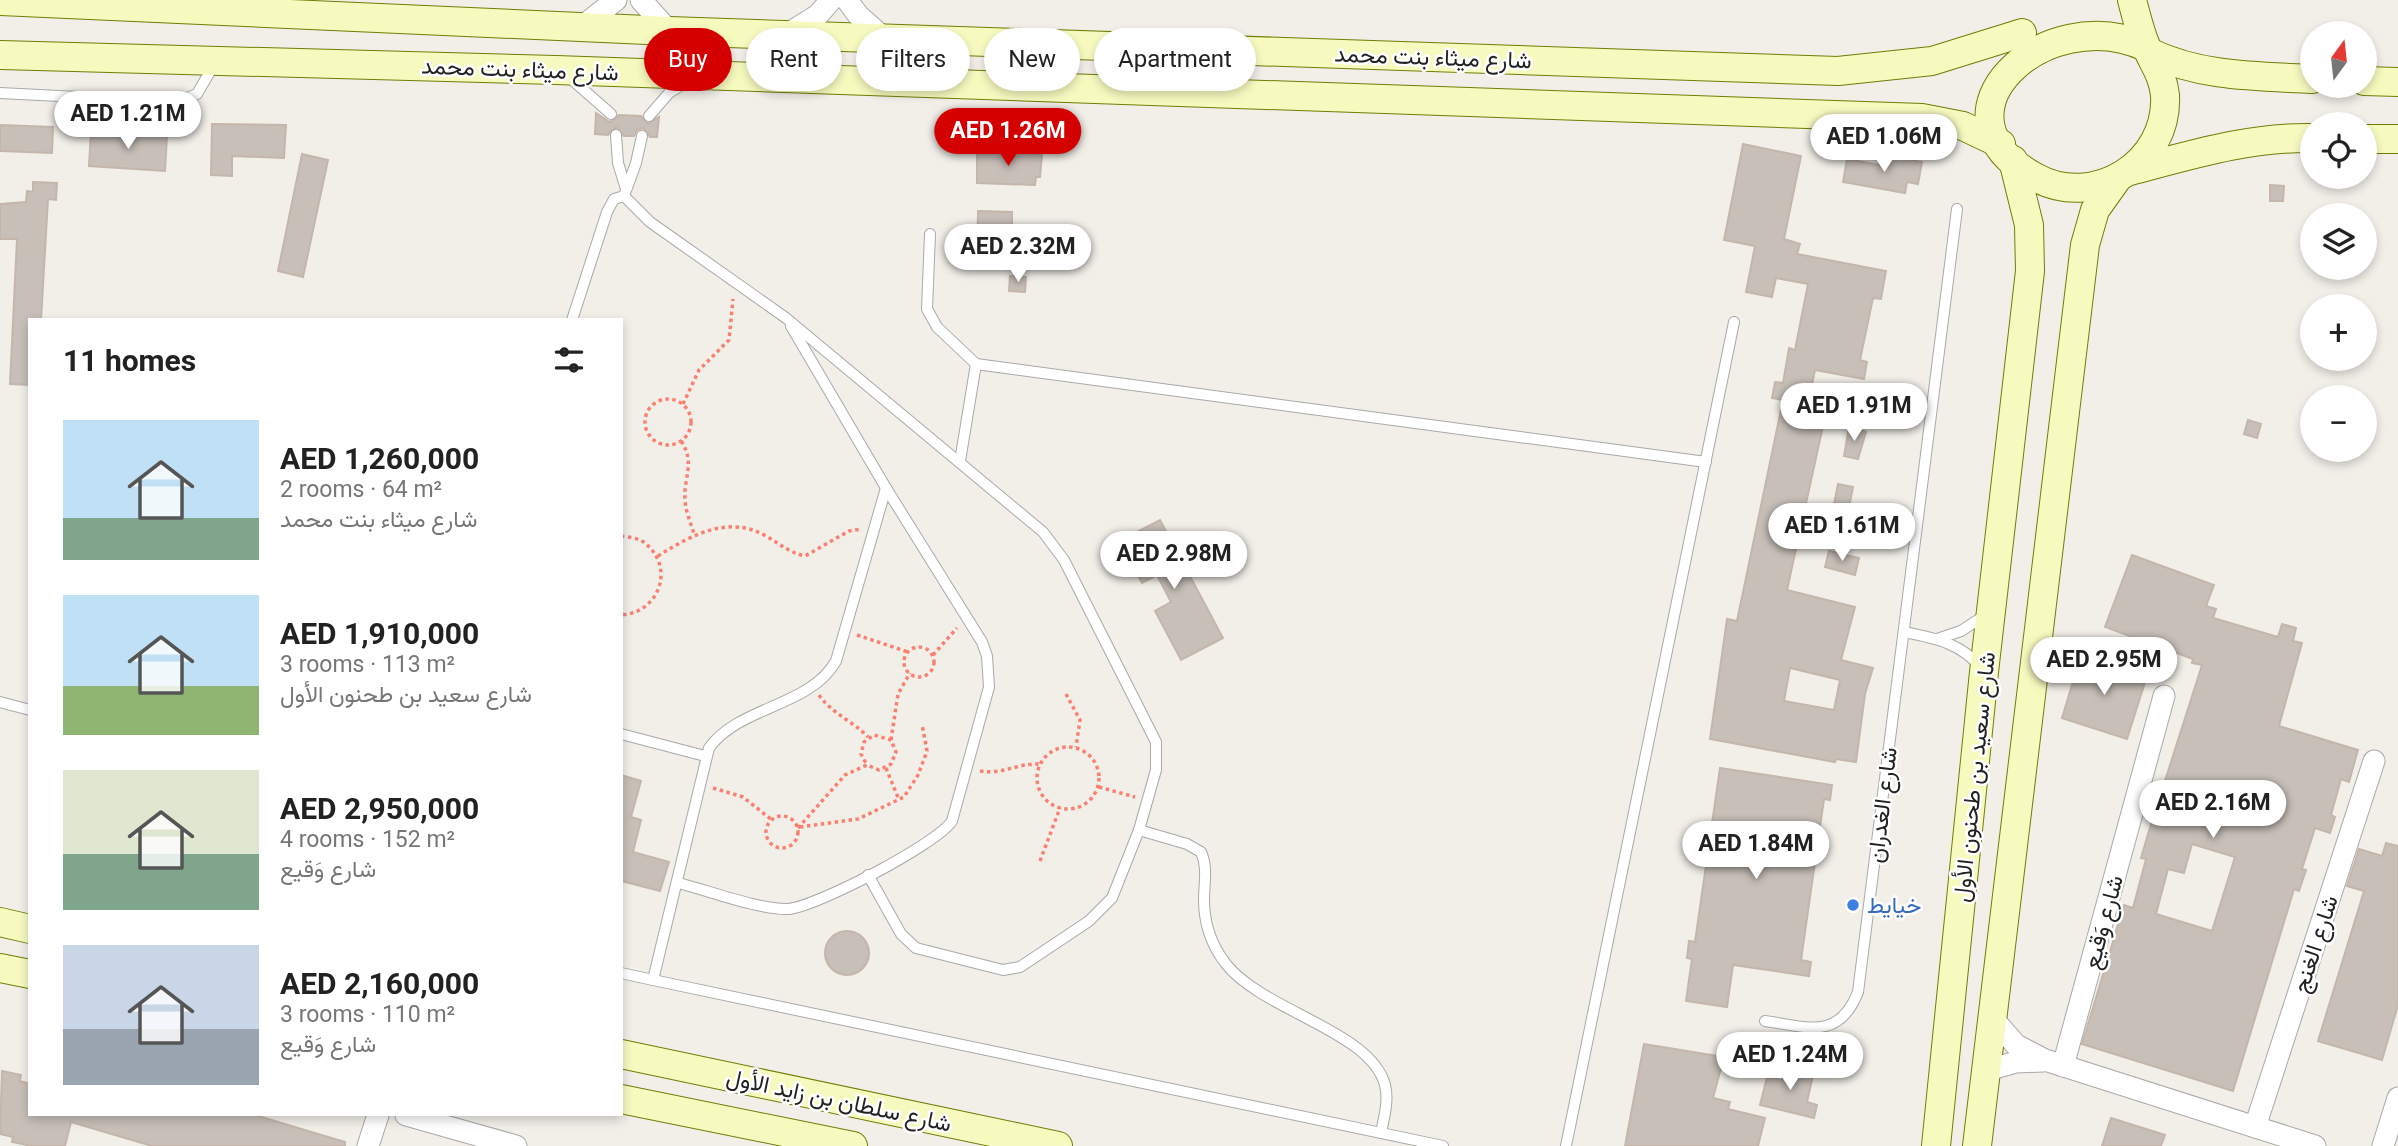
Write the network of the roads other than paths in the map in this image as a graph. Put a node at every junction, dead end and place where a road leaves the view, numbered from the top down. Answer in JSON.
{"nodes":[{"id":1,"x":616,"y":0,"type":"edge"},
{"id":2,"x":641,"y":0,"type":"edge"},
{"id":3,"x":831,"y":0,"type":"edge"},
{"id":4,"x":847,"y":0,"type":"edge"},
{"id":5,"x":2132,"y":0,"type":"edge"},
{"id":6,"x":0,"y":1,"type":"edge"},
{"id":7,"x":135,"y":3,"type":"edge"},
{"id":8,"x":186,"y":5,"type":"edge"},
{"id":9,"x":2034,"y":23,"type":"junction"},
{"id":10,"x":584,"y":25,"type":"junction"},
{"id":11,"x":666,"y":28,"type":"edge"},
{"id":12,"x":797,"y":28,"type":"edge"},
{"id":13,"x":873,"y":28,"type":"edge"},
{"id":14,"x":644,"y":29,"type":"edge"},
{"id":15,"x":970,"y":42,"type":"edge"},
{"id":16,"x":2149,"y":50,"type":"junction"},
{"id":17,"x":0,"y":55,"type":"edge"},
{"id":18,"x":216,"y":60,"type":"junction"},
{"id":19,"x":555,"y":70,"type":"junction"},
{"id":20,"x":644,"y":73,"type":"edge"},
{"id":21,"x":732,"y":76,"type":"edge"},
{"id":22,"x":2300,"y":78,"type":"edge"},
{"id":23,"x":2377,"y":81,"type":"edge"},
{"id":24,"x":2398,"y":82,"type":"edge"},
{"id":25,"x":672,"y":91,"type":"edge"},
{"id":26,"x":0,"y":93,"type":"edge"},
{"id":27,"x":611,"y":114,"type":"dead end"},
{"id":28,"x":649,"y":116,"type":"dead end"},
{"id":29,"x":616,"y":135,"type":"dead end"},
{"id":30,"x":642,"y":136,"type":"dead end"},
{"id":31,"x":2300,"y":138,"type":"edge"},
{"id":32,"x":2377,"y":139,"type":"edge"},
{"id":33,"x":2398,"y":139,"type":"edge"},
{"id":34,"x":2007,"y":152,"type":"junction"},
{"id":35,"x":2123,"y":175,"type":"junction"},
{"id":36,"x":625,"y":192,"type":"junction"},
{"id":37,"x":1957,"y":209,"type":"dead end"},
{"id":38,"x":930,"y":234,"type":"dead end"},
{"id":39,"x":573,"y":318,"type":"edge"},
{"id":40,"x":786,"y":318,"type":"junction"},
{"id":41,"x":1734,"y":322,"type":"dead end"},
{"id":42,"x":976,"y":364,"type":"junction"},
{"id":43,"x":960,"y":461,"type":"junction"},
{"id":44,"x":1706,"y":462,"type":"junction"},
{"id":45,"x":886,"y":488,"type":"junction"},
{"id":46,"x":1992,"y":610,"type":"junction"},
{"id":47,"x":1904,"y":632,"type":"junction"},
{"id":48,"x":1937,"y":639,"type":"junction"},
{"id":49,"x":1984,"y":672,"type":"junction"},
{"id":50,"x":2164,"y":696,"type":"dead end"},
{"id":51,"x":0,"y":702,"type":"edge"},
{"id":52,"x":28,"y":709,"type":"edge"},
{"id":53,"x":623,"y":735,"type":"edge"},
{"id":54,"x":705,"y":756,"type":"junction"},
{"id":55,"x":2374,"y":761,"type":"dead end"},
{"id":56,"x":1139,"y":830,"type":"junction"},
{"id":57,"x":868,"y":876,"type":"junction"},
{"id":58,"x":678,"y":883,"type":"junction"},
{"id":59,"x":0,"y":922,"type":"edge"},
{"id":60,"x":28,"y":929,"type":"edge"},
{"id":61,"x":623,"y":973,"type":"edge"},
{"id":62,"x":653,"y":980,"type":"junction"},
{"id":63,"x":1765,"y":1021,"type":"dead end"},
{"id":64,"x":1994,"y":1021,"type":"junction"},
{"id":65,"x":623,"y":1054,"type":"edge"},
{"id":66,"x":2054,"y":1063,"type":"junction"},
{"id":67,"x":1988,"y":1070,"type":"junction"},
{"id":68,"x":2398,"y":1098,"type":"edge"},
{"id":69,"x":623,"y":1099,"type":"edge"},
{"id":70,"x":888,"y":1111,"type":"junction"},
{"id":71,"x":378,"y":1116,"type":"edge"},
{"id":72,"x":410,"y":1116,"type":"edge"},
{"id":73,"x":713,"y":1118,"type":"junction"},
{"id":74,"x":2255,"y":1126,"type":"junction"},
{"id":75,"x":1381,"y":1133,"type":"junction"},
{"id":76,"x":368,"y":1146,"type":"edge"},
{"id":77,"x":516,"y":1146,"type":"edge"},
{"id":78,"x":853,"y":1146,"type":"edge"},
{"id":79,"x":1058,"y":1146,"type":"edge"},
{"id":80,"x":1444,"y":1146,"type":"edge"},
{"id":81,"x":1566,"y":1146,"type":"edge"},
{"id":82,"x":1936,"y":1146,"type":"edge"},
{"id":83,"x":1977,"y":1146,"type":"edge"},
{"id":84,"x":2315,"y":1146,"type":"edge"},
{"id":85,"x":2383,"y":1146,"type":"edge"}],
"edges":[{"from":1,"to":10,"type":"street"},
{"from":2,"to":11,"type":"street"},
{"from":3,"to":12,"type":"street"},
{"from":4,"to":13,"type":"street"},
{"from":5,"to":16,"type":"main road"},
{"from":6,"to":7,"type":"main road","name":"شارع ميثاء بنت محمد"},
{"from":7,"to":8,"type":"main road","name":"شارع ميثاء بنت محمد"},
{"from":8,"to":10,"type":"main road","name":"شارع ميثاء بنت محمد"},
{"from":9,"to":15,"type":"main road","name":"شارع ميثاء بنت محمد"},
{"from":9,"to":16,"type":"main road"},
{"from":9,"to":34,"type":"main road"},
{"from":10,"to":14,"type":"main road","name":"شارع ميثاء بنت محمد"},
{"from":16,"to":22,"type":"main road"},
{"from":16,"to":35,"type":"main road"},
{"from":17,"to":18,"type":"main road","name":"شارع ميثاء بنت محمد"},
{"from":18,"to":19,"type":"main road","name":"شارع ميثاء بنت محمد"},
{"from":18,"to":26,"type":"lane"},
{"from":19,"to":20,"type":"main road","name":"شارع ميثاء بنت محمد"},
{"from":19,"to":27,"type":"lane"},
{"from":21,"to":34,"type":"main road","name":"شارع ميثاء بنت محمد"},
{"from":23,"to":24,"type":"main road"},
{"from":25,"to":28,"type":"lane"},
{"from":29,"to":36,"type":"lane"},
{"from":30,"to":36,"type":"lane"},
{"from":31,"to":35,"type":"main road"},
{"from":32,"to":33,"type":"main road"},
{"from":34,"to":35,"type":"main road"},
{"from":34,"to":46,"type":"main road","name":"شارع سعيد بن طحنون الأول"},
{"from":35,"to":64,"type":"main road","name":"شارع سعيد بن طحنون الأول"},
{"from":36,"to":39,"type":"lane"},
{"from":36,"to":40,"type":"lane"},
{"from":37,"to":47,"type":"lane","name":"شارع الغدران"},
{"from":38,"to":42,"type":"lane"},
{"from":40,"to":43,"type":"lane"},
{"from":40,"to":45,"type":"lane"},
{"from":41,"to":44,"type":"lane"},
{"from":42,"to":43,"type":"lane"},
{"from":42,"to":44,"type":"lane"},
{"from":43,"to":56,"type":"lane"},
{"from":44,"to":81,"type":"lane"},
{"from":45,"to":54,"type":"lane"},
{"from":45,"to":57,"type":"lane"},
{"from":46,"to":48,"type":"lane"},
{"from":46,"to":49,"type":"main road","name":"شارع سعيد بن طحنون الأول"},
{"from":47,"to":48,"type":"lane"},
{"from":47,"to":63,"type":"lane","name":"شارع الغدران"},
{"from":48,"to":49,"type":"lane"},
{"from":49,"to":82,"type":"main road","name":"شارع سعيد بن طحنون الأول"},
{"from":50,"to":66,"type":"street","name":"شارع وَقيع"},
{"from":51,"to":52,"type":"lane"},
{"from":53,"to":54,"type":"lane"},
{"from":54,"to":58,"type":"lane"},
{"from":55,"to":74,"type":"street","name":"شارع الغنج"},
{"from":56,"to":57,"type":"lane"},
{"from":56,"to":75,"type":"lane"},
{"from":57,"to":58,"type":"lane"},
{"from":58,"to":62,"type":"lane"},
{"from":59,"to":60,"type":"main road"},
{"from":61,"to":62,"type":"lane"},
{"from":62,"to":75,"type":"lane"},
{"from":64,"to":66,"type":"street"},
{"from":64,"to":67,"type":"main road","name":"شارع سعيد بن طحنون الأول"},
{"from":65,"to":70,"type":"main road","name":"شارع سلطان بن زايد الأول"},
{"from":66,"to":67,"type":"street"},
{"from":66,"to":74,"type":"street"},
{"from":67,"to":83,"type":"main road","name":"شارع سعيد بن طحنون الأول"},
{"from":68,"to":85,"type":"street"},
{"from":69,"to":73,"type":"main road","name":"شارع سلطان بن زايد الأول"},
{"from":70,"to":73,"type":"main road"},
{"from":70,"to":79,"type":"main road","name":"شارع سلطان بن زايد الأول"},
{"from":71,"to":76,"type":"street"},
{"from":72,"to":77,"type":"street"},
{"from":73,"to":78,"type":"main road","name":"شارع سلطان بن زايد الأول"},
{"from":74,"to":84,"type":"street"},
{"from":75,"to":80,"type":"lane"}]}
